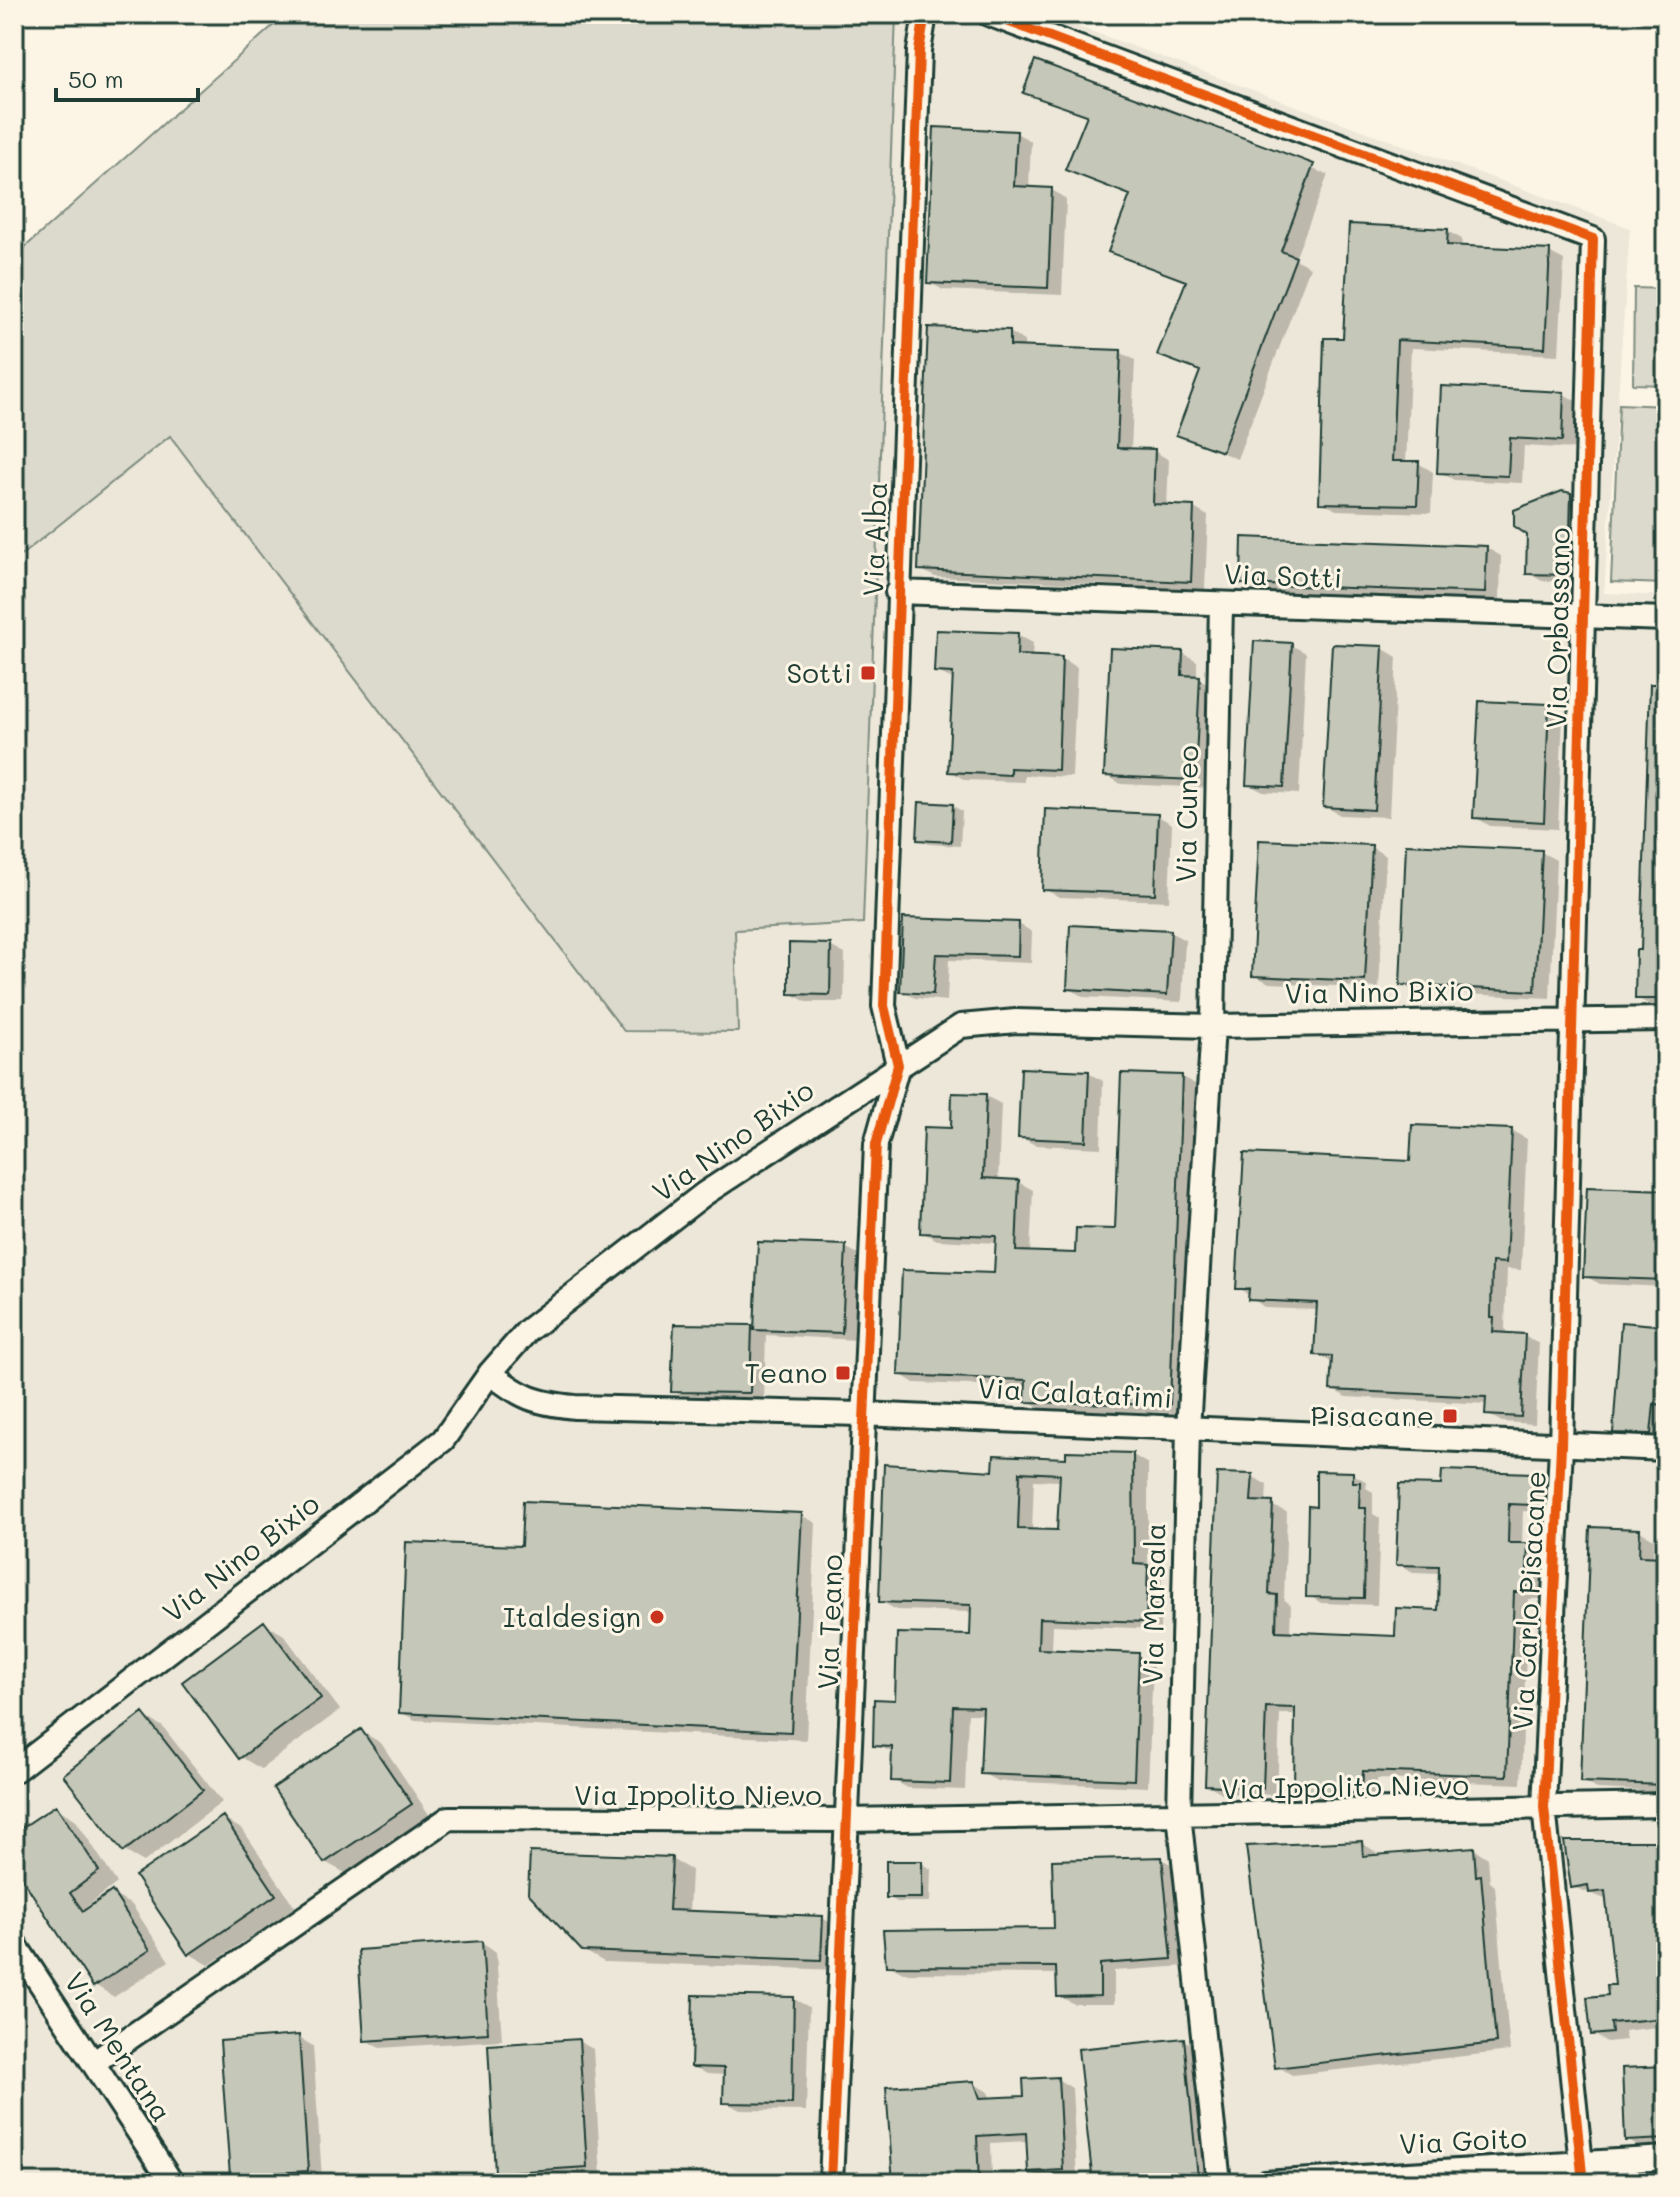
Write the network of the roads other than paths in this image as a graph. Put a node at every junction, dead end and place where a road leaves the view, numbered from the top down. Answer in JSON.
{"nodes":[{"id":1,"x":925,"y":14,"type":"edge"},
{"id":2,"x":988,"y":14,"type":"edge"},
{"id":3,"x":897,"y":592,"type":"junction"},
{"id":4,"x":1221,"y":604,"type":"junction"},
{"id":5,"x":1583,"y":616,"type":"junction"},
{"id":6,"x":1666,"y":619,"type":"edge"},
{"id":7,"x":1572,"y":1018,"type":"junction"},
{"id":8,"x":1666,"y":1019,"type":"edge"},
{"id":9,"x":1213,"y":1026,"type":"junction"},
{"id":10,"x":898,"y":1065,"type":"junction"},
{"id":11,"x":490,"y":1373,"type":"junction"},
{"id":12,"x":862,"y":1414,"type":"junction"},
{"id":13,"x":1188,"y":1429,"type":"junction"},
{"id":14,"x":1561,"y":1446,"type":"junction"},
{"id":15,"x":1666,"y":1449,"type":"edge"},
{"id":16,"x":14,"y":1771,"type":"edge"},
{"id":17,"x":1666,"y":1805,"type":"edge"},
{"id":18,"x":1544,"y":1807,"type":"junction"},
{"id":19,"x":1179,"y":1814,"type":"junction"},
{"id":20,"x":847,"y":1820,"type":"junction"},
{"id":21,"x":14,"y":1943,"type":"edge"},
{"id":22,"x":93,"y":2063,"type":"junction"},
{"id":23,"x":1666,"y":2158,"type":"edge"},
{"id":24,"x":1582,"y":2173,"type":"edge"},
{"id":25,"x":172,"y":2183,"type":"edge"},
{"id":26,"x":831,"y":2183,"type":"edge"},
{"id":27,"x":1219,"y":2183,"type":"edge"},
{"id":28,"x":1264,"y":2183,"type":"edge"}],
"edges":[{"from":1,"to":3,"type":"street","name":"Via Alba"},
{"from":2,"to":5,"type":"street","name":"Via Orbassano"},
{"from":3,"to":4,"type":"street","name":"Via Sotti"},
{"from":3,"to":10,"type":"street","name":"Via Alba"},
{"from":4,"to":5,"type":"street","name":"Via Sotti"},
{"from":4,"to":9,"type":"street","name":"Via Cuneo"},
{"from":5,"to":6,"type":"street","name":"Via Sotti"},
{"from":5,"to":7,"type":"street","name":"Via Orbassano"},
{"from":7,"to":8,"type":"street","name":"Via Nino Bixio"},
{"from":7,"to":9,"type":"street","name":"Via Nino Bixio"},
{"from":7,"to":14,"type":"street","name":"Via Carlo Pisacane"},
{"from":9,"to":10,"type":"street","name":"Via Nino Bixio"},
{"from":9,"to":13,"type":"street","name":"Via Marsala"},
{"from":10,"to":11,"type":"street","name":"Via Nino Bixio"},
{"from":10,"to":12,"type":"street","name":"Via Teano"},
{"from":11,"to":12,"type":"street","name":"Via Calatafimi"},
{"from":11,"to":16,"type":"street","name":"Via Nino Bixio"},
{"from":12,"to":13,"type":"street","name":"Via Calatafimi"},
{"from":12,"to":20,"type":"street","name":"Via Teano"},
{"from":13,"to":14,"type":"street","name":"Via Calatafimi"},
{"from":13,"to":19,"type":"street","name":"Via Marsala"},
{"from":14,"to":15,"type":"street","name":"Via Calatafimi"},
{"from":14,"to":18,"type":"street","name":"Via Carlo Pisacane"},
{"from":17,"to":18,"type":"street","name":"Via Ippolito Nievo"},
{"from":18,"to":19,"type":"street","name":"Via Ippolito Nievo"},
{"from":18,"to":24,"type":"street","name":"Via Carlo Pisacane"},
{"from":19,"to":20,"type":"street","name":"Via Ippolito Nievo"},
{"from":19,"to":27,"type":"street","name":"Via Marsala"},
{"from":20,"to":22,"type":"street","name":"Via Ippolito Nievo"},
{"from":20,"to":26,"type":"street","name":"Via Teano"},
{"from":21,"to":22,"type":"street","name":"Via Mentana"},
{"from":22,"to":25,"type":"street","name":"Via Mentana"},
{"from":23,"to":24,"type":"street","name":"Via Goito"},
{"from":24,"to":28,"type":"street","name":"Via Goito"}]}
